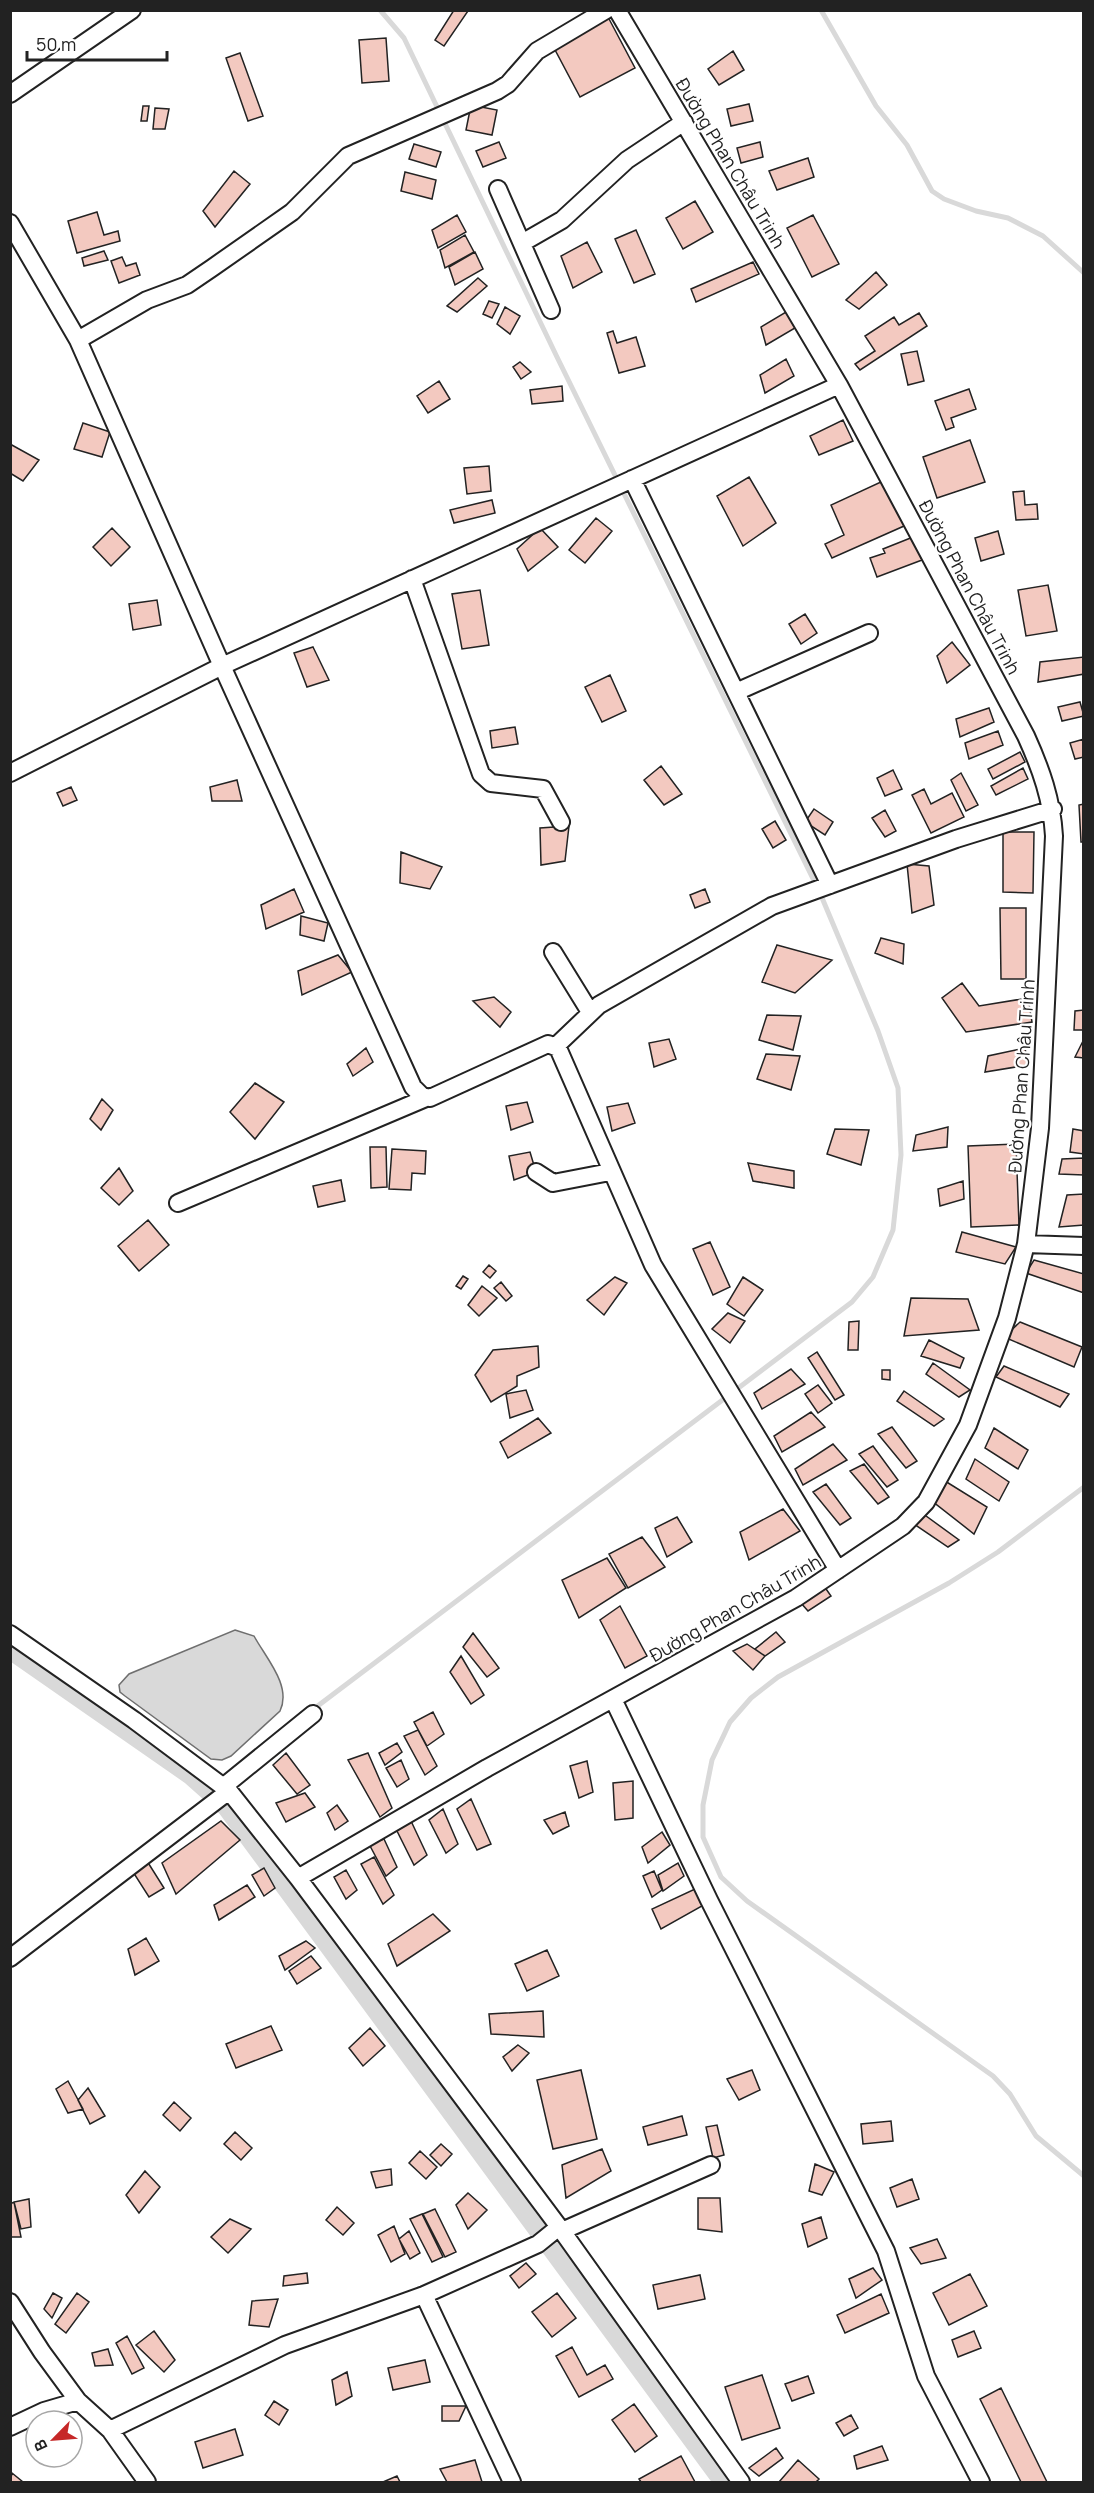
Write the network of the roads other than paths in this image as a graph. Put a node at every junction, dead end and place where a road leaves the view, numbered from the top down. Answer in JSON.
{"nodes":[{"id":1,"x":132,"y":10,"type":"edge"},
{"id":2,"x":606,"y":10,"type":"edge"},
{"id":3,"x":617,"y":10,"type":"edge"},
{"id":4,"x":10,"y":94,"type":"edge"},
{"id":5,"x":684,"y":122,"type":"junction"},
{"id":6,"x":498,"y":189,"type":"dead end"},
{"id":7,"x":10,"y":223,"type":"edge"},
{"id":8,"x":522,"y":243,"type":"junction"},
{"id":9,"x":551,"y":310,"type":"dead end"},
{"id":10,"x":78,"y":340,"type":"junction"},
{"id":11,"x":839,"y":385,"type":"junction"},
{"id":12,"x":624,"y":483,"type":"junction"},
{"id":13,"x":412,"y":579,"type":"junction"},
{"id":14,"x":869,"y":633,"type":"dead end"},
{"id":15,"x":222,"y":666,"type":"junction"},
{"id":16,"x":736,"y":692,"type":"junction"},
{"id":17,"x":10,"y":773,"type":"edge"},
{"id":18,"x":1053,"y":809,"type":"junction"},
{"id":19,"x":561,"y":822,"type":"dead end"},
{"id":20,"x":828,"y":885,"type":"junction"},
{"id":21,"x":553,"y":952,"type":"dead end"},
{"id":22,"x":590,"y":1012,"type":"junction"},
{"id":23,"x":556,"y":1046,"type":"junction"},
{"id":24,"x":426,"y":1098,"type":"junction"},
{"id":25,"x":536,"y":1172,"type":"dead end"},
{"id":26,"x":610,"y":1172,"type":"junction"},
{"id":27,"x":178,"y":1203,"type":"dead end"},
{"id":28,"x":1026,"y":1244,"type":"junction"},
{"id":29,"x":1083,"y":1246,"type":"edge"},
{"id":30,"x":838,"y":1570,"type":"junction"},
{"id":31,"x":10,"y":1634,"type":"edge"},
{"id":32,"x":613,"y":1699,"type":"junction"},
{"id":33,"x":313,"y":1714,"type":"dead end"},
{"id":34,"x":226,"y":1789,"type":"junction"},
{"id":35,"x":298,"y":1878,"type":"junction"},
{"id":36,"x":10,"y":1958,"type":"edge"},
{"id":37,"x":711,"y":2165,"type":"dead end"},
{"id":38,"x":561,"y":2229,"type":"junction"},
{"id":39,"x":424,"y":2295,"type":"junction"},
{"id":40,"x":10,"y":2302,"type":"edge"},
{"id":41,"x":78,"y":2401,"type":"junction"},
{"id":42,"x":10,"y":2427,"type":"edge"},
{"id":43,"x":110,"y":2430,"type":"junction"},
{"id":44,"x":147,"y":2482,"type":"edge"},
{"id":45,"x":512,"y":2482,"type":"edge"},
{"id":46,"x":741,"y":2482,"type":"edge"},
{"id":47,"x":981,"y":2482,"type":"edge"}],
"edges":[{"from":1,"to":4,"type":"street"},
{"from":2,"to":10,"type":"street"},
{"from":3,"to":5,"type":"street","name":"Đường Phan Châu Trinh"},
{"from":5,"to":8,"type":"street"},
{"from":5,"to":11,"type":"street","name":"Đường Phan Châu Trinh"},
{"from":6,"to":8,"type":"street"},
{"from":7,"to":10,"type":"street"},
{"from":8,"to":9,"type":"street"},
{"from":10,"to":15,"type":"street"},
{"from":11,"to":12,"type":"street"},
{"from":11,"to":18,"type":"street","name":"Đường Phan Châu Trinh"},
{"from":12,"to":13,"type":"street"},
{"from":12,"to":16,"type":"street"},
{"from":13,"to":15,"type":"street"},
{"from":13,"to":19,"type":"street"},
{"from":14,"to":16,"type":"street"},
{"from":15,"to":17,"type":"street"},
{"from":15,"to":24,"type":"street"},
{"from":16,"to":20,"type":"street"},
{"from":18,"to":20,"type":"street"},
{"from":18,"to":28,"type":"street","name":"Đường Phan Châu Trinh"},
{"from":20,"to":22,"type":"street"},
{"from":21,"to":22,"type":"street"},
{"from":22,"to":23,"type":"street"},
{"from":23,"to":24,"type":"street"},
{"from":23,"to":26,"type":"street"},
{"from":24,"to":27,"type":"street"},
{"from":25,"to":26,"type":"street"},
{"from":26,"to":30,"type":"street"},
{"from":28,"to":29,"type":"street"},
{"from":28,"to":30,"type":"street","name":"Đường Phan Châu Trinh"},
{"from":30,"to":32,"type":"street","name":"Đường Phan Châu Trinh"},
{"from":31,"to":34,"type":"street"},
{"from":32,"to":35,"type":"street","name":"Đường Phan Châu Trinh"},
{"from":32,"to":47,"type":"street"},
{"from":33,"to":34,"type":"street"},
{"from":34,"to":35,"type":"street"},
{"from":34,"to":36,"type":"street"},
{"from":35,"to":38,"type":"street"},
{"from":37,"to":38,"type":"street"},
{"from":38,"to":39,"type":"street"},
{"from":38,"to":46,"type":"street"},
{"from":39,"to":43,"type":"street"},
{"from":39,"to":45,"type":"street"},
{"from":40,"to":41,"type":"street"},
{"from":41,"to":42,"type":"street"},
{"from":41,"to":43,"type":"street"},
{"from":43,"to":44,"type":"street"}]}
